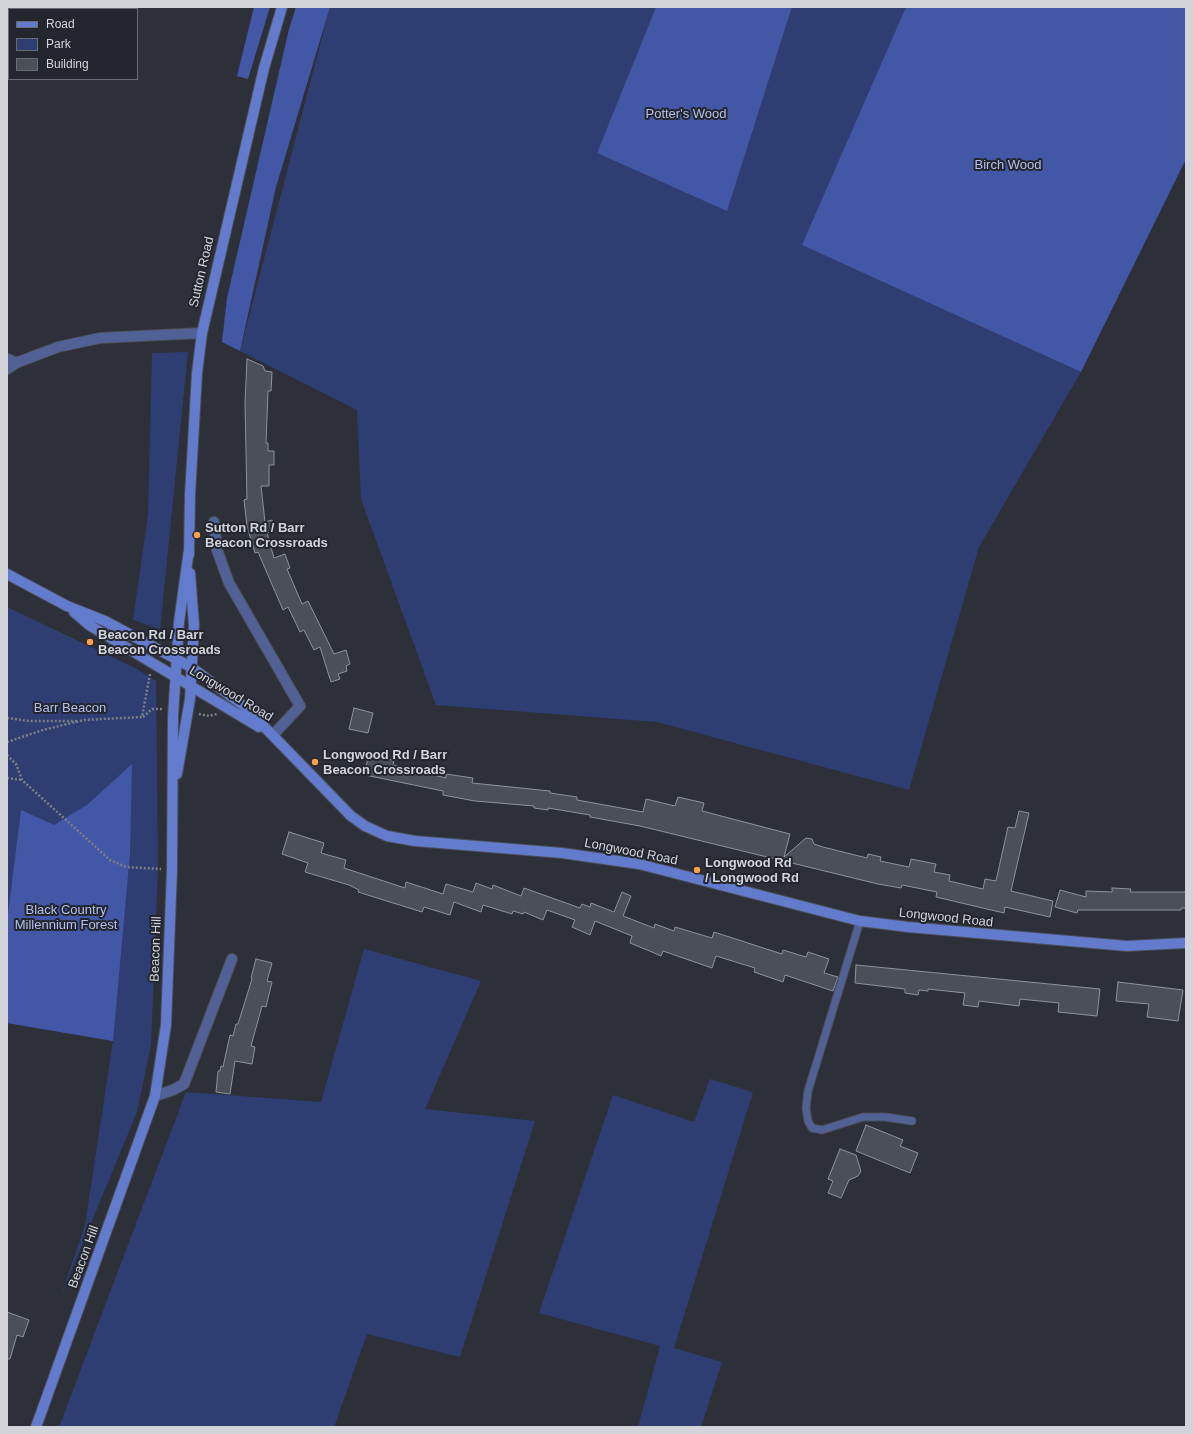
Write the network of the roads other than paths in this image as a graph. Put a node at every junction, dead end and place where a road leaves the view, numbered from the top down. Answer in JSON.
{"nodes":[{"id":1,"x":282,"y":7,"type":"edge"},
{"id":2,"x":202,"y":333,"type":"junction"},
{"id":3,"x":7,"y":357,"type":"edge"},
{"id":4,"x":18,"y":362,"type":"junction"},
{"id":5,"x":7,"y":369,"type":"edge"},
{"id":6,"x":214,"y":522,"type":"dead end"},
{"id":7,"x":189,"y":550,"type":"junction"},
{"id":8,"x":7,"y":574,"type":"edge"},
{"id":9,"x":67,"y":606,"type":"junction"},
{"id":10,"x":177,"y":659,"type":"junction"},
{"id":11,"x":191,"y":667,"type":"junction"},
{"id":12,"x":176,"y":676,"type":"junction"},
{"id":13,"x":190,"y":685,"type":"junction"},
{"id":14,"x":273,"y":735,"type":"junction"},
{"id":15,"x":172,"y":803,"type":"junction"},
{"id":16,"x":860,"y":921,"type":"junction"},
{"id":17,"x":1186,"y":943,"type":"edge"},
{"id":18,"x":232,"y":959,"type":"dead end"},
{"id":19,"x":155,"y":1096,"type":"junction"},
{"id":20,"x":912,"y":1120,"type":"dead end"},
{"id":21,"x":36,"y":1427,"type":"edge"}],
"edges":[{"from":1,"to":2,"type":"main road","name":"Sutton Road"},
{"from":2,"to":4,"type":"street"},
{"from":2,"to":7,"type":"main road","name":"Sutton Road"},
{"from":3,"to":4,"type":"lane"},
{"from":4,"to":5,"type":"street"},
{"from":6,"to":14,"type":"street"},
{"from":7,"to":10,"type":"main road","name":"Sutton Road"},
{"from":7,"to":11,"type":"main road","name":"Sutton Road"},
{"from":8,"to":9,"type":"main road"},
{"from":9,"to":10,"type":"main road","name":"Longwood Road"},
{"from":9,"to":12,"type":"main road","name":"Longwood Road"},
{"from":10,"to":11,"type":"main road","name":"Longwood Road"},
{"from":10,"to":12,"type":"main road","name":"Sutton Road"},
{"from":11,"to":13,"type":"main road","name":"Beacon Hill"},
{"from":11,"to":14,"type":"main road","name":"Longwood Road"},
{"from":12,"to":13,"type":"main road","name":"Longwood Road"},
{"from":12,"to":15,"type":"main road","name":"Beacon Hill"},
{"from":13,"to":14,"type":"main road","name":"Longwood Road"},
{"from":13,"to":15,"type":"main road","name":"Beacon Hill"},
{"from":14,"to":16,"type":"main road","name":"Longwood Road"},
{"from":15,"to":19,"type":"main road","name":"Beacon Hill"},
{"from":16,"to":17,"type":"main road","name":"Longwood Road"},
{"from":16,"to":20,"type":"lane"},
{"from":18,"to":19,"type":"street"},
{"from":19,"to":21,"type":"main road","name":"Beacon Hill"}]}
